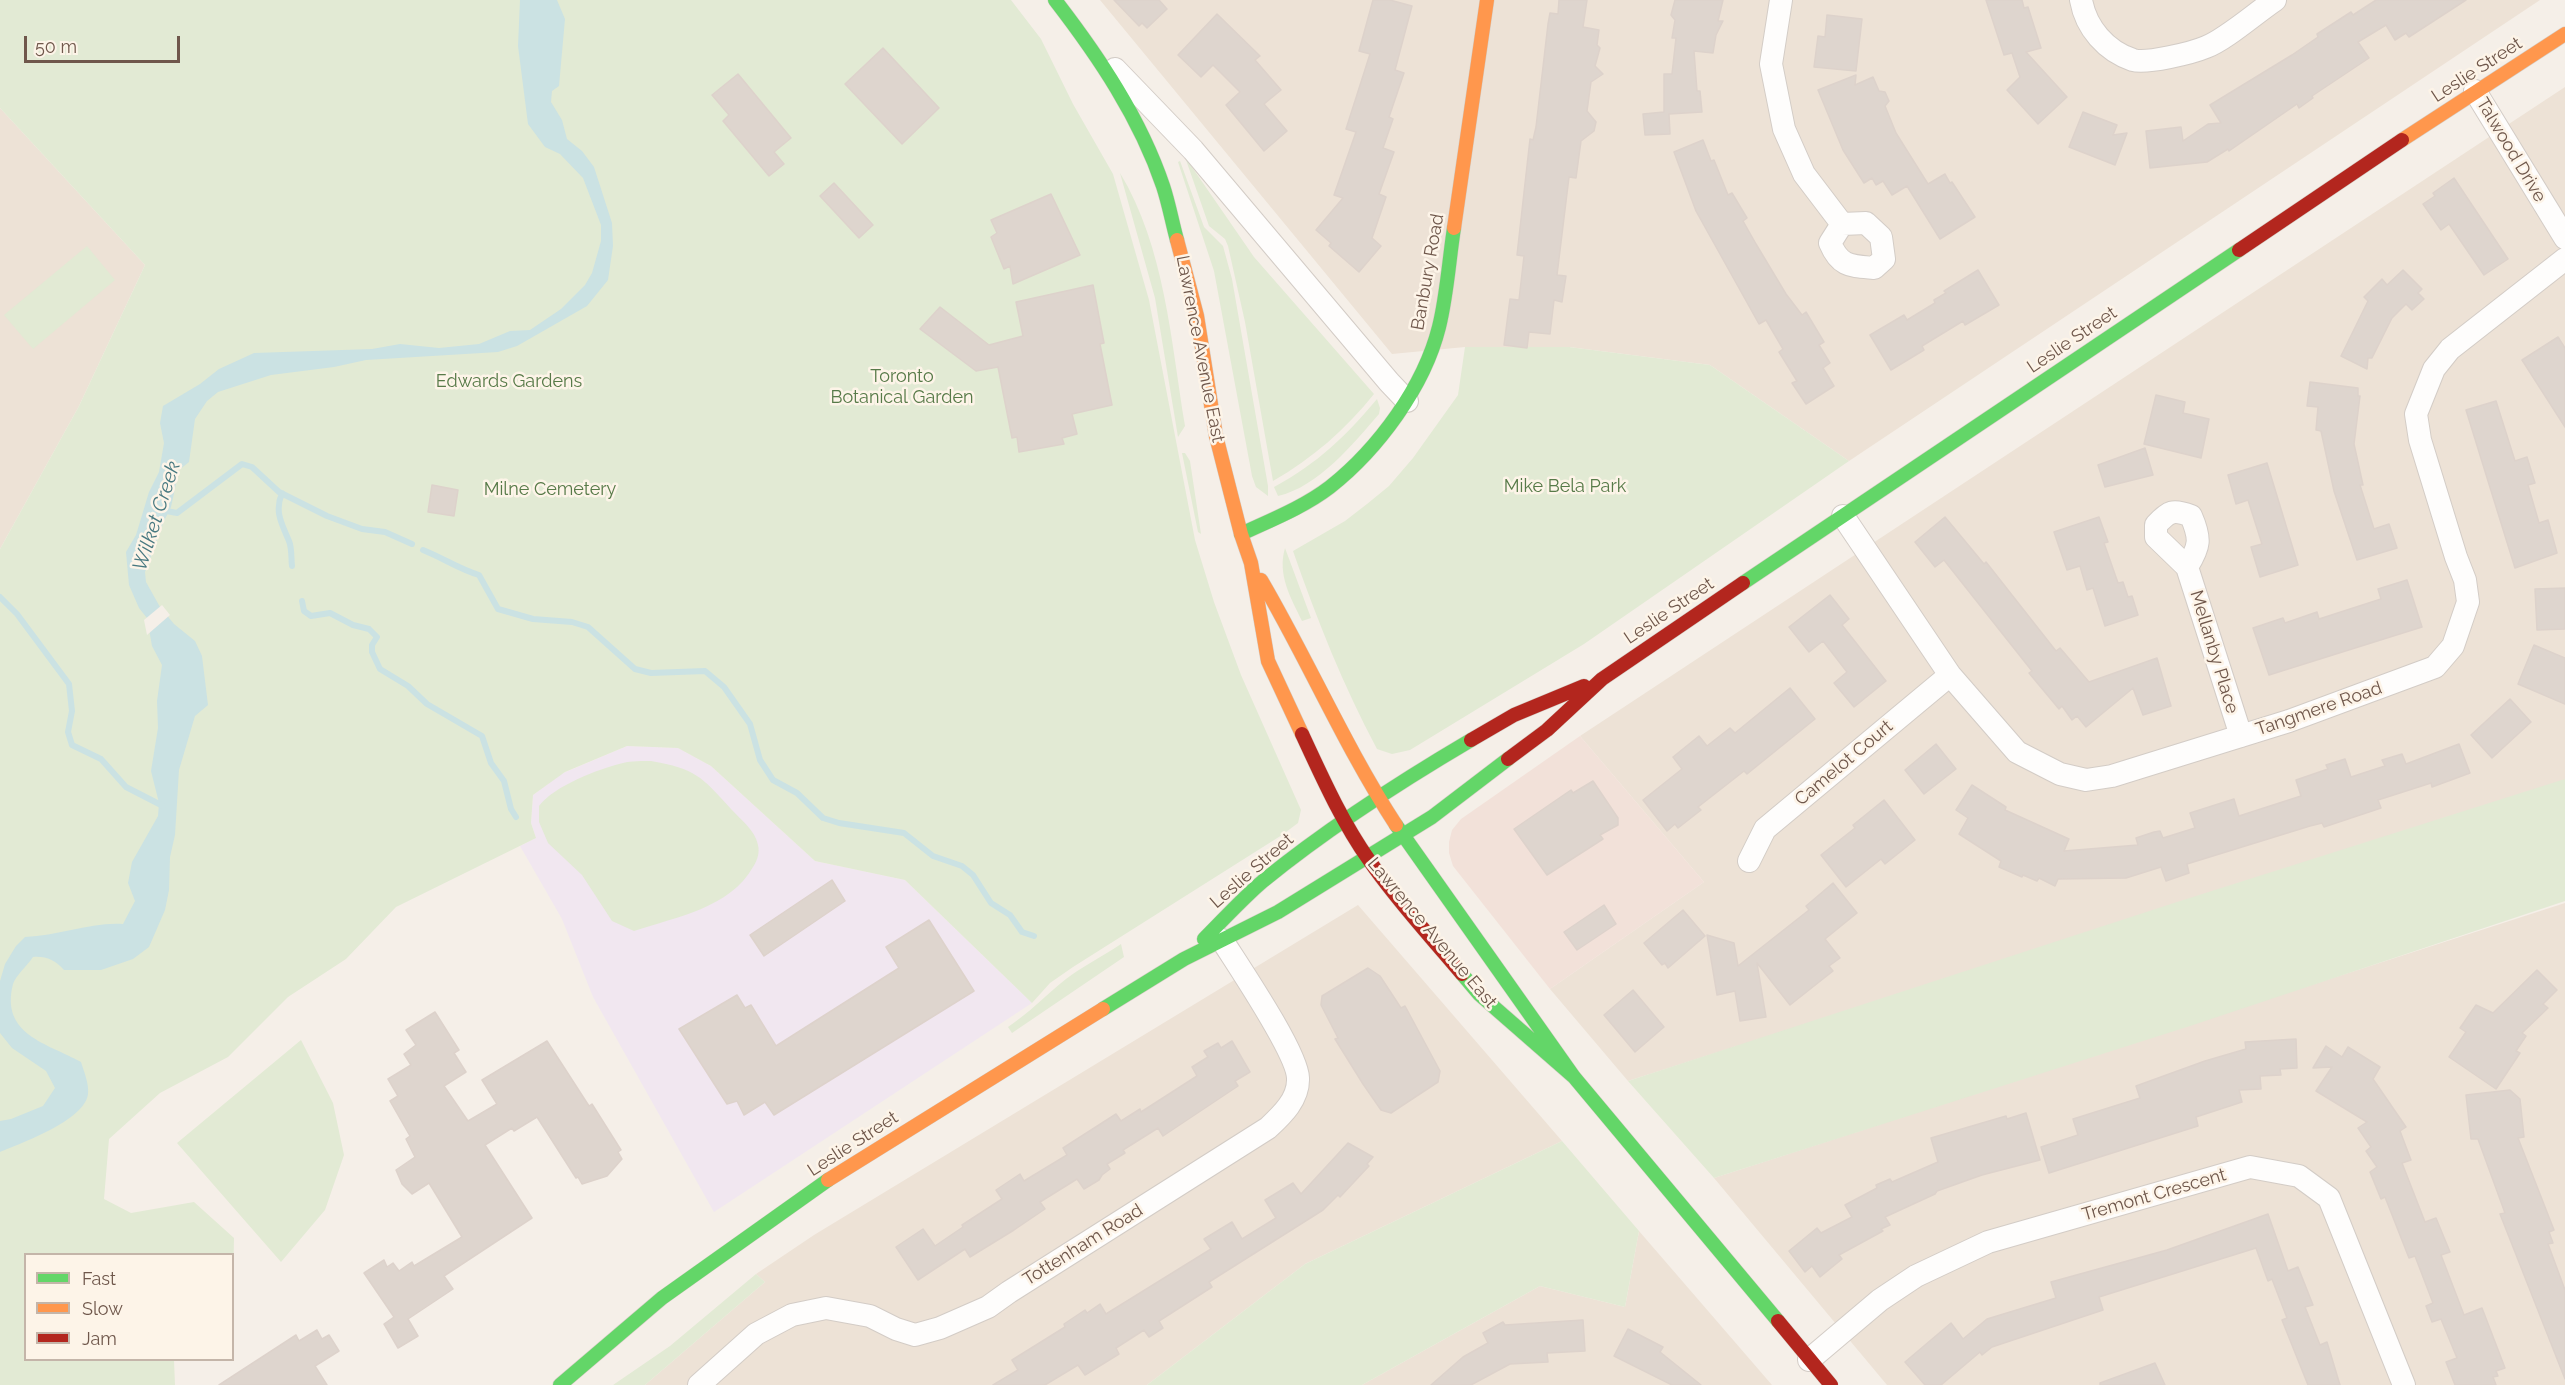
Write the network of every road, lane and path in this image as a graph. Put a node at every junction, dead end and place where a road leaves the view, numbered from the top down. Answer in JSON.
{"nodes":[{"id":1,"x":1055,"y":0,"type":"edge"},
{"id":2,"x":1487,"y":0,"type":"edge"},
{"id":3,"x":1781,"y":0,"type":"edge"},
{"id":4,"x":2081,"y":0,"type":"edge"},
{"id":5,"x":2276,"y":0,"type":"edge"},
{"id":6,"x":2565,"y":34,"type":"edge"},
{"id":7,"x":1088,"y":43,"type":"junction"},
{"id":8,"x":2475,"y":91,"type":"junction"},
{"id":9,"x":1842,"y":224,"type":"dead end"},
{"id":10,"x":2565,"y":238,"type":"edge"},
{"id":11,"x":2565,"y":259,"type":"edge"},
{"id":12,"x":1407,"y":401,"type":"junction"},
{"id":13,"x":1843,"y":516,"type":"junction"},
{"id":14,"x":1241,"y":534,"type":"junction"},
{"id":15,"x":1251,"y":563,"type":"junction"},
{"id":16,"x":2187,"y":567,"type":"dead end"},
{"id":17,"x":1950,"y":675,"type":"junction"},
{"id":18,"x":1602,"y":679,"type":"junction"},
{"id":19,"x":2241,"y":736,"type":"junction"},
{"id":20,"x":1378,"y":796,"type":"junction"},
{"id":21,"x":1343,"y":819,"type":"junction"},
{"id":22,"x":1403,"y":836,"type":"junction"},
{"id":23,"x":1367,"y":858,"type":"junction"},
{"id":24,"x":1749,"y":861,"type":"dead end"},
{"id":25,"x":1222,"y":940,"type":"junction"},
{"id":26,"x":1184,"y":959,"type":"junction"},
{"id":27,"x":1574,"y":1077,"type":"junction"},
{"id":28,"x":1809,"y":1360,"type":"junction"},
{"id":29,"x":560,"y":1385,"type":"edge"},
{"id":30,"x":699,"y":1385,"type":"edge"},
{"id":31,"x":1831,"y":1385,"type":"edge"},
{"id":32,"x":2404,"y":1385,"type":"edge"}],
"edges":[{"from":1,"to":7,"type":"main road","name":"Lawrence Avenue East"},
{"from":2,"to":12,"type":"main road","name":"Banbury Road"},
{"from":3,"to":9,"type":"street"},
{"from":4,"to":5,"type":"street"},
{"from":6,"to":8,"type":"main road","name":"Leslie Street"},
{"from":7,"to":12,"type":"street","name":"Lawrence Avenue East"},
{"from":7,"to":14,"type":"main road","name":"Lawrence Avenue East"},
{"from":8,"to":10,"type":"street","name":"Talwood Drive"},
{"from":8,"to":13,"type":"main road","name":"Leslie Street"},
{"from":11,"to":19,"type":"street","name":"Tangmere Road"},
{"from":12,"to":14,"type":"main road","name":"Banbury Road"},
{"from":13,"to":17,"type":"street","name":"Tangmere Road"},
{"from":13,"to":18,"type":"main road","name":"Leslie Street"},
{"from":14,"to":15,"type":"main road","name":"Lawrence Avenue East"},
{"from":15,"to":20,"type":"main road","name":"Lawrence Avenue East"},
{"from":15,"to":21,"type":"main road","name":"Lawrence Avenue East"},
{"from":16,"to":19,"type":"street","name":"Mellanby Place"},
{"from":17,"to":19,"type":"street","name":"Tangmere Road"},
{"from":17,"to":24,"type":"street","name":"Camelot Court"},
{"from":18,"to":20,"type":"main road","name":"Leslie Street"},
{"from":18,"to":22,"type":"main road","name":"Leslie Street"},
{"from":20,"to":21,"type":"main road","name":"Leslie Street"},
{"from":20,"to":22,"type":"main road","name":"Lawrence Avenue East"},
{"from":21,"to":23,"type":"main road","name":"Lawrence Avenue East"},
{"from":21,"to":26,"type":"main road","name":"Leslie Street"},
{"from":22,"to":23,"type":"main road","name":"Leslie Street"},
{"from":22,"to":27,"type":"main road","name":"Lawrence Avenue East"},
{"from":23,"to":25,"type":"main road","name":"Leslie Street"},
{"from":23,"to":27,"type":"main road","name":"Lawrence Avenue East"},
{"from":25,"to":26,"type":"main road","name":"Leslie Street"},
{"from":25,"to":30,"type":"street","name":"Tottenham Road"},
{"from":26,"to":29,"type":"main road","name":"Leslie Street"},
{"from":27,"to":28,"type":"main road","name":"Lawrence Avenue East"},
{"from":28,"to":31,"type":"main road","name":"Lawrence Avenue East"},
{"from":28,"to":32,"type":"street","name":"Tremont Crescent"}]}
